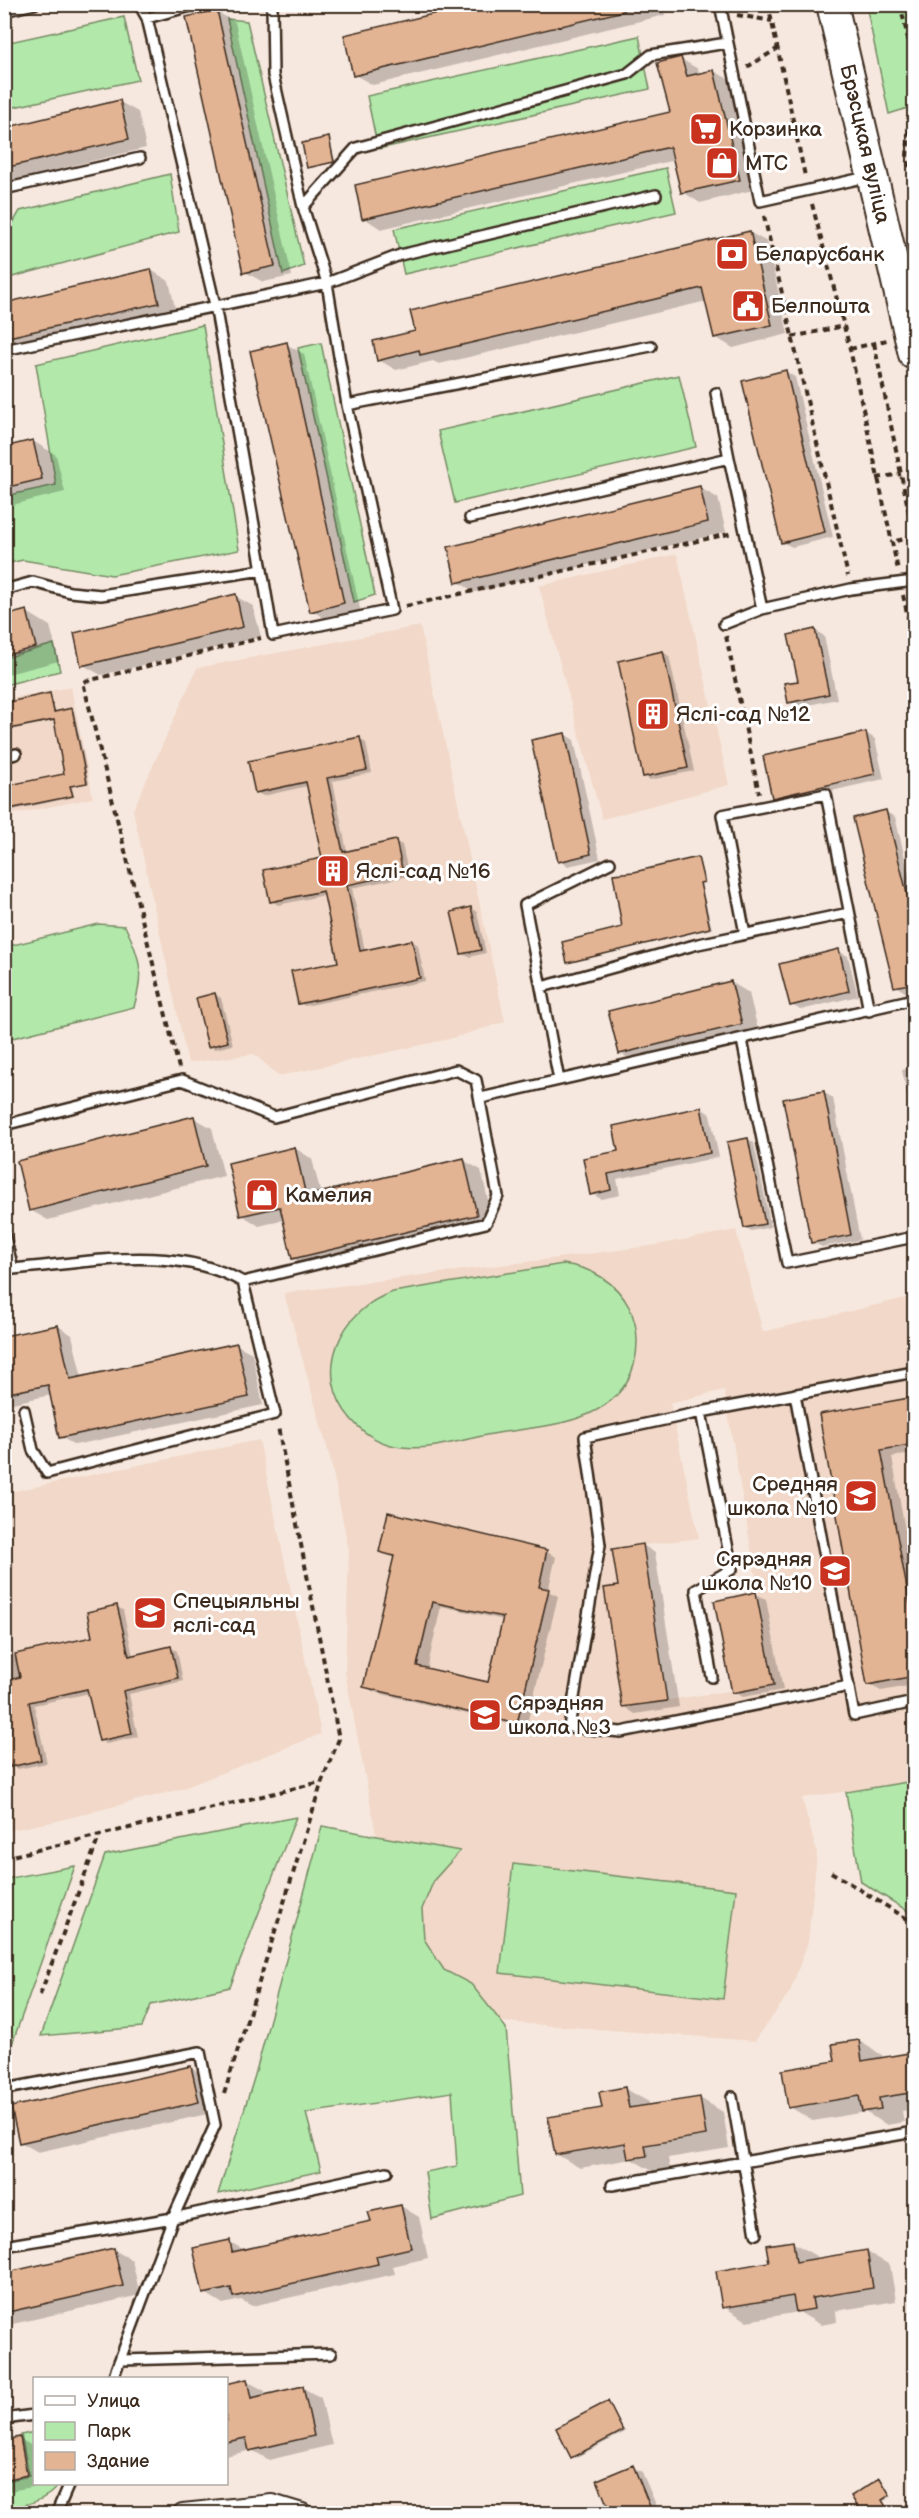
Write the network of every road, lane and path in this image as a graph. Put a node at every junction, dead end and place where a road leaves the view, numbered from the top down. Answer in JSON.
{"nodes":[{"id":1,"x":34,"y":4,"type":"edge"},
{"id":2,"x":140,"y":4,"type":"edge"},
{"id":3,"x":198,"y":4,"type":"edge"},
{"id":4,"x":272,"y":4,"type":"edge"},
{"id":5,"x":768,"y":4,"type":"edge"},
{"id":6,"x":832,"y":4,"type":"edge"},
{"id":7,"x":900,"y":4,"type":"edge"},
{"id":8,"x":720,"y":8,"type":"edge"},
{"id":9,"x":4,"y":11,"type":"edge"},
{"id":10,"x":147,"y":18,"type":"junction"},
{"id":11,"x":772,"y":21,"type":"junction"},
{"id":12,"x":727,"y":43,"type":"junction"},
{"id":13,"x":777,"y":49,"type":"junction"},
{"id":14,"x":915,"y":65,"type":"edge"},
{"id":15,"x":733,"y":76,"type":"junction"},
{"id":16,"x":140,"y":158,"type":"dead end"},
{"id":17,"x":873,"y":175,"type":"junction"},
{"id":18,"x":4,"y":189,"type":"edge"},
{"id":19,"x":915,"y":189,"type":"edge"},
{"id":20,"x":808,"y":191,"type":"junction"},
{"id":21,"x":656,"y":195,"type":"dead end"},
{"id":22,"x":760,"y":201,"type":"junction"},
{"id":23,"x":303,"y":207,"type":"junction"},
{"id":24,"x":327,"y":283,"type":"junction"},
{"id":25,"x":215,"y":305,"type":"junction"},
{"id":26,"x":844,"y":327,"type":"junction"},
{"id":27,"x":792,"y":338,"type":"junction"},
{"id":28,"x":874,"y":343,"type":"junction"},
{"id":29,"x":912,"y":344,"type":"edge"},
{"id":30,"x":651,"y":346,"type":"dead end"},
{"id":31,"x":850,"y":349,"type":"junction"},
{"id":32,"x":4,"y":350,"type":"edge"},
{"id":33,"x":716,"y":393,"type":"dead end"},
{"id":34,"x":347,"y":405,"type":"junction"},
{"id":35,"x":729,"y":458,"type":"junction"},
{"id":36,"x":901,"y":474,"type":"junction"},
{"id":37,"x":877,"y":478,"type":"junction"},
{"id":38,"x":470,"y":518,"type":"dead end"},
{"id":39,"x":745,"y":530,"type":"junction"},
{"id":40,"x":891,"y":542,"type":"junction"},
{"id":41,"x":262,"y":570,"type":"junction"},
{"id":42,"x":915,"y":581,"type":"edge"},
{"id":43,"x":900,"y":584,"type":"junction"},
{"id":44,"x":851,"y":589,"type":"junction"},
{"id":45,"x":4,"y":590,"type":"edge"},
{"id":46,"x":762,"y":609,"type":"junction"},
{"id":47,"x":392,"y":610,"type":"junction"},
{"id":48,"x":724,"y":624,"type":"joint"},
{"id":49,"x":273,"y":635,"type":"junction"},
{"id":50,"x":915,"y":644,"type":"edge"},
{"id":51,"x":15,"y":754,"type":"dead end"},
{"id":52,"x":4,"y":757,"type":"edge"},
{"id":53,"x":762,"y":807,"type":"junction"},
{"id":54,"x":610,"y":863,"type":"dead end"},
{"id":55,"x":849,"y":913,"type":"junction"},
{"id":56,"x":745,"y":934,"type":"junction"},
{"id":57,"x":542,"y":987,"type":"junction"},
{"id":58,"x":915,"y":999,"type":"edge"},
{"id":59,"x":868,"y":1011,"type":"junction"},
{"id":60,"x":742,"y":1040,"type":"junction"},
{"id":61,"x":182,"y":1080,"type":"junction"},
{"id":62,"x":559,"y":1080,"type":"junction"},
{"id":63,"x":481,"y":1098,"type":"junction"},
{"id":64,"x":4,"y":1125,"type":"edge"},
{"id":65,"x":4,"y":1233,"type":"edge"},
{"id":66,"x":915,"y":1237,"type":"edge"},
{"id":67,"x":243,"y":1282,"type":"junction"},
{"id":68,"x":915,"y":1372,"type":"edge"},
{"id":69,"x":795,"y":1394,"type":"junction"},
{"id":70,"x":24,"y":1410,"type":"dead end"},
{"id":71,"x":701,"y":1412,"type":"junction"},
{"id":72,"x":275,"y":1414,"type":"junction"},
{"id":73,"x":712,"y":1677,"type":"dead end"},
{"id":74,"x":849,"y":1686,"type":"junction"},
{"id":75,"x":915,"y":1702,"type":"edge"},
{"id":76,"x":322,"y":1781,"type":"junction"},
{"id":77,"x":99,"y":1836,"type":"junction"},
{"id":78,"x":4,"y":1858,"type":"edge"},
{"id":79,"x":831,"y":1872,"type":"dead end"},
{"id":80,"x":915,"y":1923,"type":"edge"},
{"id":81,"x":40,"y":1995,"type":"dead end"},
{"id":82,"x":4,"y":2081,"type":"edge"},
{"id":83,"x":732,"y":2097,"type":"dead end"},
{"id":84,"x":215,"y":2125,"type":"junction"},
{"id":85,"x":915,"y":2132,"type":"edge"},
{"id":86,"x":745,"y":2163,"type":"junction"},
{"id":87,"x":387,"y":2172,"type":"dead end"},
{"id":88,"x":612,"y":2185,"type":"dead end"},
{"id":89,"x":173,"y":2218,"type":"junction"},
{"id":90,"x":756,"y":2234,"type":"dead end"},
{"id":91,"x":4,"y":2246,"type":"edge"},
{"id":92,"x":330,"y":2355,"type":"dead end"},
{"id":93,"x":122,"y":2360,"type":"junction"},
{"id":94,"x":115,"y":2377,"type":"edge"},
{"id":95,"x":33,"y":2415,"type":"edge"},
{"id":96,"x":4,"y":2419,"type":"edge"},
{"id":97,"x":69,"y":2485,"type":"edge"},
{"id":98,"x":56,"y":2514,"type":"edge"},
{"id":99,"x":183,"y":2514,"type":"edge"},
{"id":100,"x":302,"y":2514,"type":"edge"}],
"edges":[{"from":1,"to":9,"type":"lane"},
{"from":2,"to":10,"type":"lane"},
{"from":3,"to":10,"type":"lane"},
{"from":4,"to":23,"type":"lane"},
{"from":5,"to":11,"type":"path"},
{"from":6,"to":17,"type":"main road","name":"Брэсцкая вуліца"},
{"from":7,"to":14,"type":"path"},
{"from":8,"to":11,"type":"path"},
{"from":8,"to":12,"type":"lane"},
{"from":10,"to":25,"type":"lane"},
{"from":11,"to":13,"type":"path"},
{"from":12,"to":15,"type":"lane"},
{"from":12,"to":23,"type":"lane"},
{"from":13,"to":15,"type":"path"},
{"from":13,"to":20,"type":"path"},
{"from":14,"to":19,"type":"path"},
{"from":15,"to":22,"type":"lane"},
{"from":16,"to":18,"type":"lane"},
{"from":17,"to":20,"type":"lane"},
{"from":17,"to":29,"type":"main road","name":"Брэсцкая вуліца"},
{"from":20,"to":22,"type":"lane"},
{"from":20,"to":26,"type":"path"},
{"from":21,"to":24,"type":"lane"},
{"from":22,"to":27,"type":"path"},
{"from":23,"to":24,"type":"lane"},
{"from":24,"to":25,"type":"lane"},
{"from":24,"to":34,"type":"lane"},
{"from":25,"to":32,"type":"lane"},
{"from":25,"to":41,"type":"lane"},
{"from":26,"to":27,"type":"path"},
{"from":26,"to":31,"type":"path"},
{"from":27,"to":44,"type":"path"},
{"from":28,"to":29,"type":"path"},
{"from":28,"to":31,"type":"path"},
{"from":28,"to":36,"type":"path"},
{"from":30,"to":34,"type":"lane"},
{"from":31,"to":37,"type":"path"},
{"from":33,"to":35,"type":"lane"},
{"from":34,"to":47,"type":"lane"},
{"from":35,"to":38,"type":"lane"},
{"from":35,"to":39,"type":"lane"},
{"from":36,"to":37,"type":"path"},
{"from":36,"to":40,"type":"path"},
{"from":37,"to":40,"type":"path"},
{"from":39,"to":46,"type":"lane"},
{"from":39,"to":47,"type":"path"},
{"from":40,"to":43,"type":"path"},
{"from":41,"to":45,"type":"lane"},
{"from":41,"to":49,"type":"lane"},
{"from":42,"to":43,"type":"lane"},
{"from":43,"to":44,"type":"lane"},
{"from":43,"to":50,"type":"path"},
{"from":44,"to":46,"type":"lane"},
{"from":46,"to":48,"type":"lane"},
{"from":47,"to":49,"type":"lane"},
{"from":48,"to":53,"type":"path"},
{"from":49,"to":61,"type":"path"},
{"from":51,"to":52,"type":"lane"},
{"from":53,"to":55,"type":"lane"},
{"from":53,"to":56,"type":"lane"},
{"from":54,"to":57,"type":"lane"},
{"from":55,"to":56,"type":"lane"},
{"from":55,"to":59,"type":"lane"},
{"from":56,"to":57,"type":"lane"},
{"from":57,"to":62,"type":"lane"},
{"from":58,"to":59,"type":"lane"},
{"from":59,"to":60,"type":"lane"},
{"from":60,"to":62,"type":"lane"},
{"from":60,"to":66,"type":"lane"},
{"from":61,"to":63,"type":"lane"},
{"from":61,"to":64,"type":"lane"},
{"from":62,"to":63,"type":"lane"},
{"from":63,"to":67,"type":"lane"},
{"from":65,"to":67,"type":"lane"},
{"from":67,"to":72,"type":"lane"},
{"from":68,"to":69,"type":"lane"},
{"from":69,"to":71,"type":"lane"},
{"from":69,"to":74,"type":"lane"},
{"from":70,"to":72,"type":"lane"},
{"from":71,"to":73,"type":"lane"},
{"from":71,"to":74,"type":"lane"},
{"from":72,"to":76,"type":"path"},
{"from":74,"to":75,"type":"lane"},
{"from":76,"to":77,"type":"path"},
{"from":76,"to":84,"type":"path"},
{"from":77,"to":78,"type":"path"},
{"from":77,"to":81,"type":"path"},
{"from":79,"to":80,"type":"path"},
{"from":82,"to":84,"type":"lane"},
{"from":83,"to":86,"type":"lane"},
{"from":84,"to":89,"type":"lane"},
{"from":85,"to":86,"type":"lane"},
{"from":86,"to":88,"type":"lane"},
{"from":86,"to":90,"type":"lane"},
{"from":87,"to":89,"type":"lane"},
{"from":89,"to":91,"type":"lane"},
{"from":89,"to":93,"type":"lane"},
{"from":92,"to":93,"type":"lane"},
{"from":93,"to":94,"type":"lane"},
{"from":95,"to":96,"type":"lane"},
{"from":97,"to":98,"type":"lane"},
{"from":99,"to":100,"type":"street"}]}
